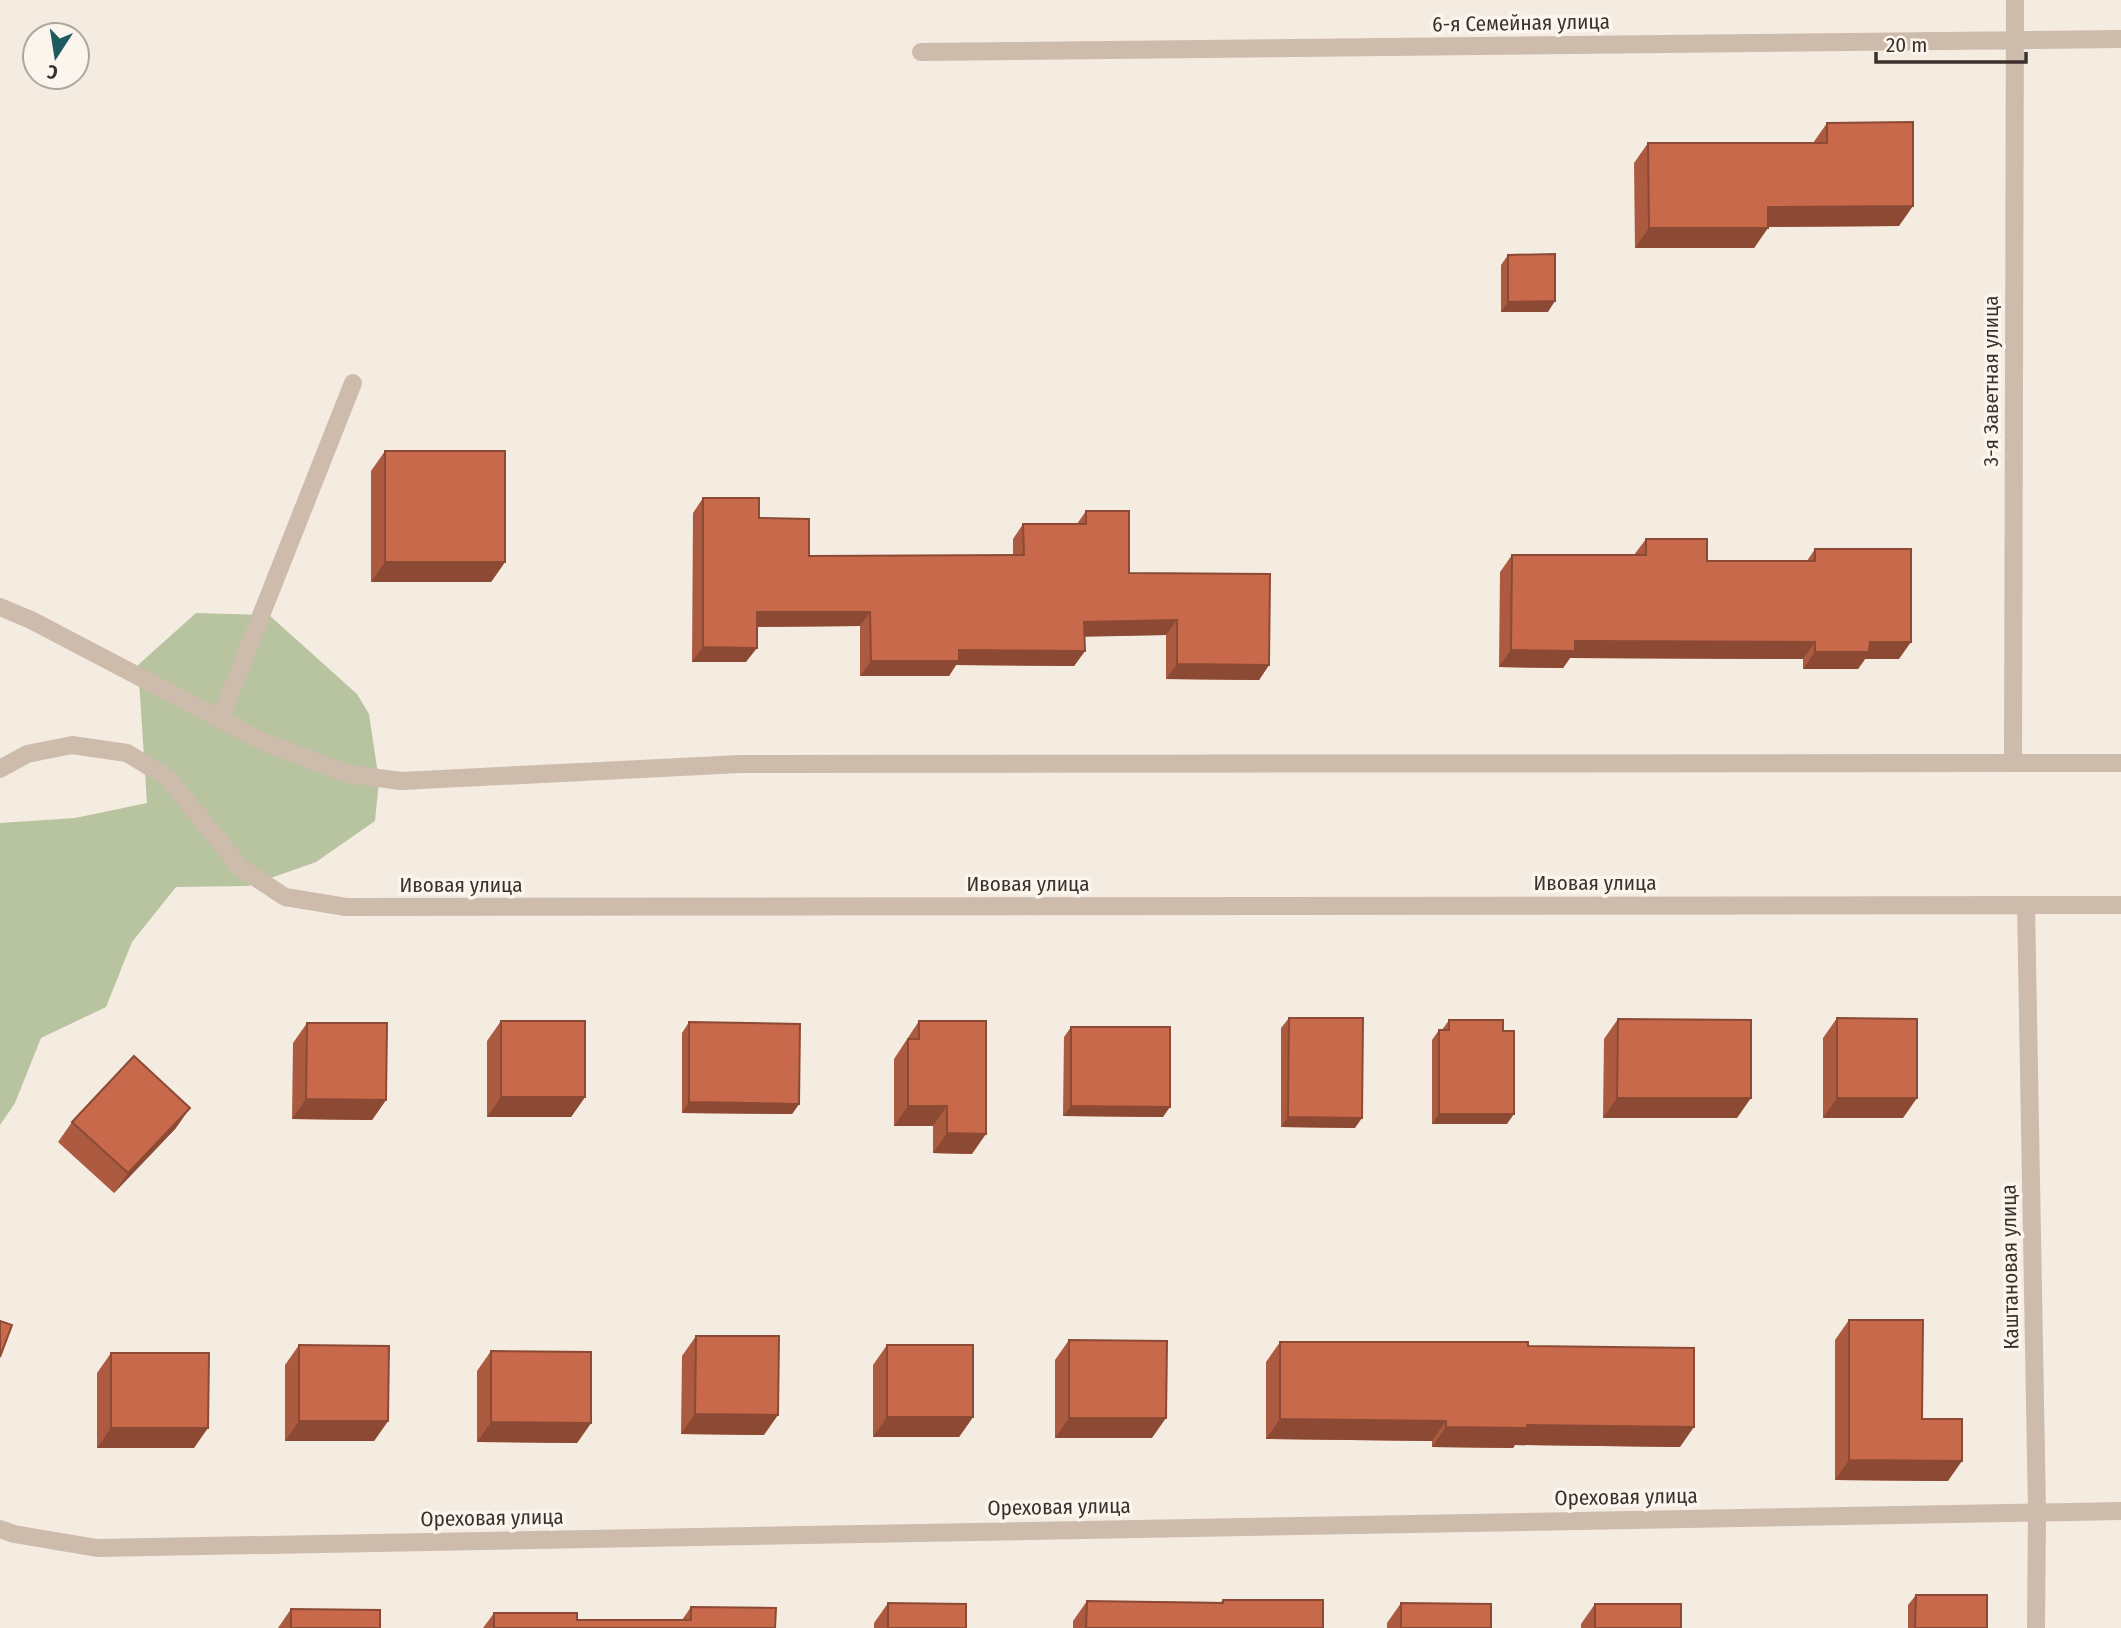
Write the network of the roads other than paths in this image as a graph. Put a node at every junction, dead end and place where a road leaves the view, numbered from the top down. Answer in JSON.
{"nodes":[{"id":1,"x":2015,"y":0,"type":"edge"},
{"id":2,"x":2121,"y":39,"type":"edge"},
{"id":3,"x":2014,"y":40,"type":"junction"},
{"id":4,"x":921,"y":52,"type":"dead end"},
{"id":5,"x":353,"y":383,"type":"dead end"},
{"id":6,"x":0,"y":607,"type":"edge"},
{"id":7,"x":220,"y":719,"type":"junction"},
{"id":8,"x":2013,"y":763,"type":"junction"},
{"id":9,"x":2121,"y":763,"type":"edge"},
{"id":10,"x":0,"y":769,"type":"edge"},
{"id":11,"x":2026,"y":905,"type":"junction"},
{"id":12,"x":2121,"y":905,"type":"edge"},
{"id":13,"x":2121,"y":1511,"type":"edge"},
{"id":14,"x":2037,"y":1512,"type":"junction"},
{"id":15,"x":0,"y":1529,"type":"edge"},
{"id":16,"x":2036,"y":1628,"type":"edge"}],
"edges":[{"from":1,"to":3,"type":"street","name":"3-я Заветная улица"},
{"from":2,"to":3,"type":"street","name":"6-я Семейная улица"},
{"from":3,"to":4,"type":"street","name":"6-я Семейная улица"},
{"from":3,"to":8,"type":"street","name":"3-я Заветная улица"},
{"from":5,"to":7,"type":"street"},
{"from":6,"to":7,"type":"street"},
{"from":7,"to":8,"type":"street"},
{"from":8,"to":9,"type":"street"},
{"from":10,"to":11,"type":"street","name":"Ивовая улица"},
{"from":11,"to":12,"type":"street","name":"Ивовая улица"},
{"from":11,"to":14,"type":"street","name":"Каштановая улица"},
{"from":13,"to":14,"type":"street","name":"Ореховая улица"},
{"from":14,"to":15,"type":"street","name":"Ореховая улица"},
{"from":14,"to":16,"type":"street","name":"Каштановая улица"}]}
